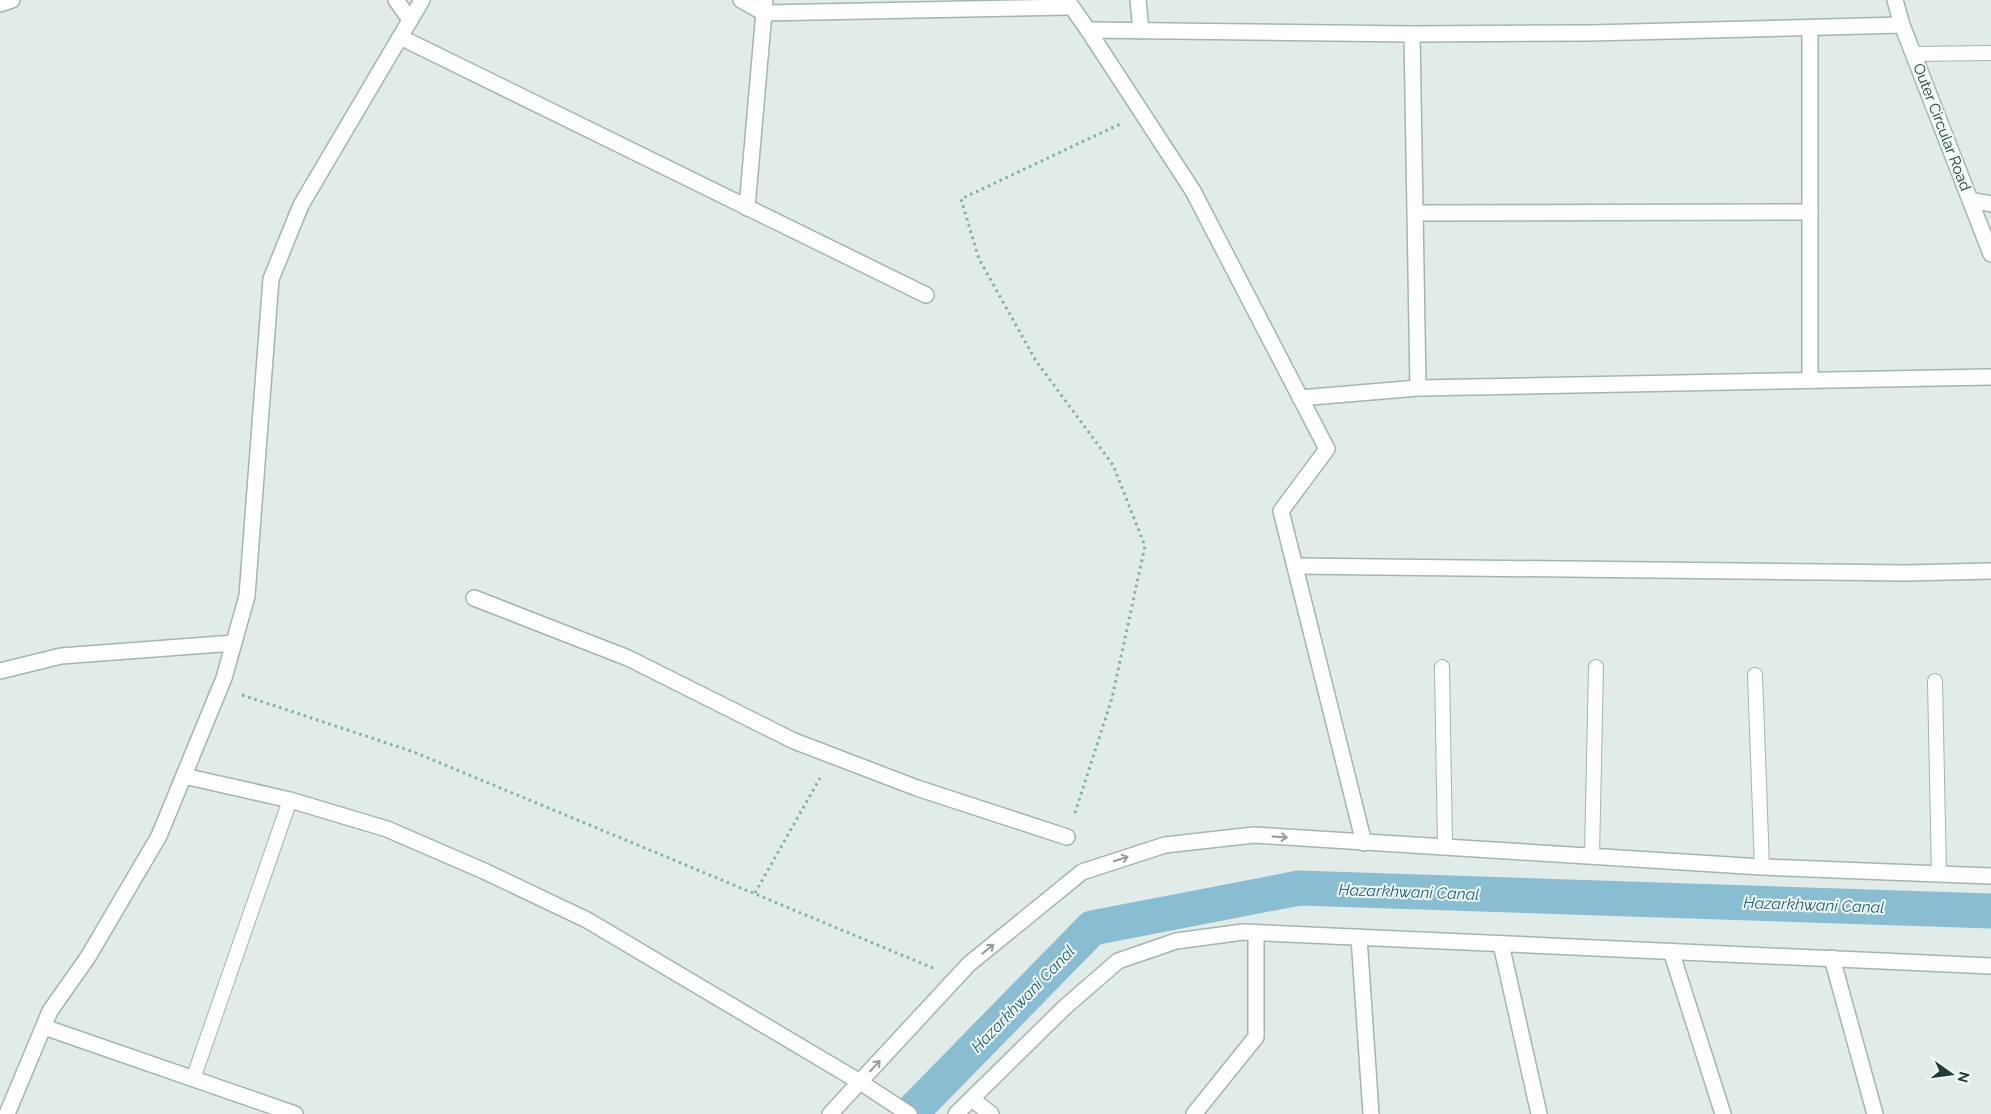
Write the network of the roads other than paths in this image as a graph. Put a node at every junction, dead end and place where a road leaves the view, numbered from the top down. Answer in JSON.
{"nodes":[{"id":1,"x":12,"y":0,"type":"edge"},
{"id":2,"x":396,"y":0,"type":"edge"},
{"id":3,"x":422,"y":0,"type":"edge"},
{"id":4,"x":741,"y":0,"type":"edge"},
{"id":5,"x":1138,"y":0,"type":"edge"},
{"id":6,"x":1895,"y":0,"type":"edge"},
{"id":7,"x":1069,"y":3,"type":"edge"},
{"id":8,"x":0,"y":4,"type":"edge"},
{"id":9,"x":765,"y":6,"type":"edge"},
{"id":10,"x":410,"y":20,"type":"junction"},
{"id":11,"x":1902,"y":25,"type":"junction"},
{"id":12,"x":1810,"y":28,"type":"junction"},
{"id":13,"x":1088,"y":30,"type":"junction"},
{"id":14,"x":1141,"y":31,"type":"junction"},
{"id":15,"x":1412,"y":34,"type":"junction"},
{"id":16,"x":400,"y":37,"type":"junction"},
{"id":17,"x":1991,"y":53,"type":"edge"},
{"id":18,"x":1913,"y":54,"type":"junction"},
{"id":19,"x":1970,"y":200,"type":"junction"},
{"id":20,"x":1991,"y":204,"type":"edge"},
{"id":21,"x":748,"y":208,"type":"junction"},
{"id":22,"x":1810,"y":212,"type":"junction"},
{"id":23,"x":1415,"y":213,"type":"junction"},
{"id":24,"x":1991,"y":254,"type":"edge"},
{"id":25,"x":926,"y":294,"type":"dead end"},
{"id":26,"x":1991,"y":377,"type":"edge"},
{"id":27,"x":1810,"y":380,"type":"junction"},
{"id":28,"x":1418,"y":388,"type":"junction"},
{"id":29,"x":1300,"y":398,"type":"junction"},
{"id":30,"x":1295,"y":566,"type":"junction"},
{"id":31,"x":1991,"y":572,"type":"edge"},
{"id":32,"x":474,"y":598,"type":"dead end"},
{"id":33,"x":234,"y":643,"type":"junction"},
{"id":34,"x":1442,"y":667,"type":"dead end"},
{"id":35,"x":1596,"y":667,"type":"dead end"},
{"id":36,"x":0,"y":671,"type":"edge"},
{"id":37,"x":1755,"y":675,"type":"dead end"},
{"id":38,"x":1935,"y":681,"type":"dead end"},
{"id":39,"x":184,"y":776,"type":"junction"},
{"id":40,"x":290,"y":800,"type":"junction"},
{"id":41,"x":1067,"y":837,"type":"road end"},
{"id":42,"x":1364,"y":843,"type":"junction"},
{"id":43,"x":1445,"y":847,"type":"junction"},
{"id":44,"x":1592,"y":856,"type":"junction"},
{"id":45,"x":1762,"y":867,"type":"junction"},
{"id":46,"x":1939,"y":874,"type":"junction"},
{"id":47,"x":1991,"y":876,"type":"edge"},
{"id":48,"x":1256,"y":933,"type":"junction"},
{"id":49,"x":1359,"y":937,"type":"junction"},
{"id":50,"x":1501,"y":944,"type":"junction"},
{"id":51,"x":1671,"y":951,"type":"junction"},
{"id":52,"x":1832,"y":958,"type":"junction"},
{"id":53,"x":1991,"y":966,"type":"edge"},
{"id":54,"x":44,"y":1027,"type":"junction"},
{"id":55,"x":193,"y":1079,"type":"junction"},
{"id":56,"x":861,"y":1082,"type":"junction"},
{"id":57,"x":972,"y":1098,"type":"junction"},
{"id":58,"x":7,"y":1114,"type":"edge"},
{"id":59,"x":295,"y":1114,"type":"edge"},
{"id":60,"x":830,"y":1114,"type":"edge"},
{"id":61,"x":909,"y":1114,"type":"edge"},
{"id":62,"x":956,"y":1114,"type":"edge"},
{"id":63,"x":991,"y":1114,"type":"edge"},
{"id":64,"x":1194,"y":1114,"type":"edge"},
{"id":65,"x":1371,"y":1114,"type":"edge"},
{"id":66,"x":1539,"y":1114,"type":"edge"},
{"id":67,"x":1723,"y":1114,"type":"edge"},
{"id":68,"x":1875,"y":1114,"type":"edge"}],
"edges":[{"from":1,"to":8,"type":"street"},
{"from":2,"to":10,"type":"street"},
{"from":3,"to":10,"type":"street"},
{"from":4,"to":9,"type":"street"},
{"from":5,"to":14,"type":"street"},
{"from":6,"to":11,"type":"street","name":"Outer Circular Road"},
{"from":7,"to":9,"type":"street"},
{"from":7,"to":13,"type":"street"},
{"from":9,"to":21,"type":"street"},
{"from":10,"to":16,"type":"street"},
{"from":11,"to":12,"type":"street"},
{"from":11,"to":18,"type":"street","name":"Outer Circular Road"},
{"from":12,"to":15,"type":"street"},
{"from":12,"to":22,"type":"street"},
{"from":13,"to":14,"type":"street"},
{"from":13,"to":29,"type":"street"},
{"from":14,"to":15,"type":"street"},
{"from":15,"to":23,"type":"street"},
{"from":16,"to":21,"type":"street"},
{"from":16,"to":33,"type":"street"},
{"from":17,"to":18,"type":"lane"},
{"from":18,"to":19,"type":"street","name":"Outer Circular Road"},
{"from":19,"to":20,"type":"street"},
{"from":19,"to":24,"type":"street","name":"Outer Circular Road"},
{"from":21,"to":25,"type":"street"},
{"from":22,"to":23,"type":"street"},
{"from":22,"to":27,"type":"street"},
{"from":23,"to":28,"type":"street"},
{"from":26,"to":27,"type":"street"},
{"from":27,"to":28,"type":"street"},
{"from":28,"to":29,"type":"street"},
{"from":29,"to":30,"type":"street"},
{"from":30,"to":31,"type":"street"},
{"from":30,"to":42,"type":"street"},
{"from":32,"to":41,"type":"street"},
{"from":33,"to":36,"type":"street"},
{"from":33,"to":39,"type":"street"},
{"from":34,"to":43,"type":"lane"},
{"from":35,"to":44,"type":"lane"},
{"from":37,"to":45,"type":"lane"},
{"from":38,"to":46,"type":"lane"},
{"from":39,"to":40,"type":"street"},
{"from":39,"to":54,"type":"street"},
{"from":40,"to":55,"type":"lane"},
{"from":40,"to":56,"type":"street"},
{"from":42,"to":43,"type":"street"},
{"from":56,"to":42,"type":"street","one_way":true},
{"from":43,"to":44,"type":"street"},
{"from":44,"to":45,"type":"street"},
{"from":45,"to":46,"type":"street"},
{"from":46,"to":47,"type":"street"},
{"from":48,"to":49,"type":"street"},
{"from":48,"to":57,"type":"street"},
{"from":48,"to":64,"type":"street"},
{"from":49,"to":50,"type":"street"},
{"from":49,"to":65,"type":"street"},
{"from":50,"to":51,"type":"street"},
{"from":50,"to":66,"type":"street"},
{"from":51,"to":52,"type":"street"},
{"from":51,"to":67,"type":"street"},
{"from":52,"to":53,"type":"street"},
{"from":52,"to":68,"type":"street"},
{"from":54,"to":55,"type":"street"},
{"from":54,"to":58,"type":"street"},
{"from":55,"to":59,"type":"street"},
{"from":56,"to":60,"type":"street"},
{"from":56,"to":61,"type":"street"},
{"from":57,"to":62,"type":"street"},
{"from":57,"to":63,"type":"street"}]}
